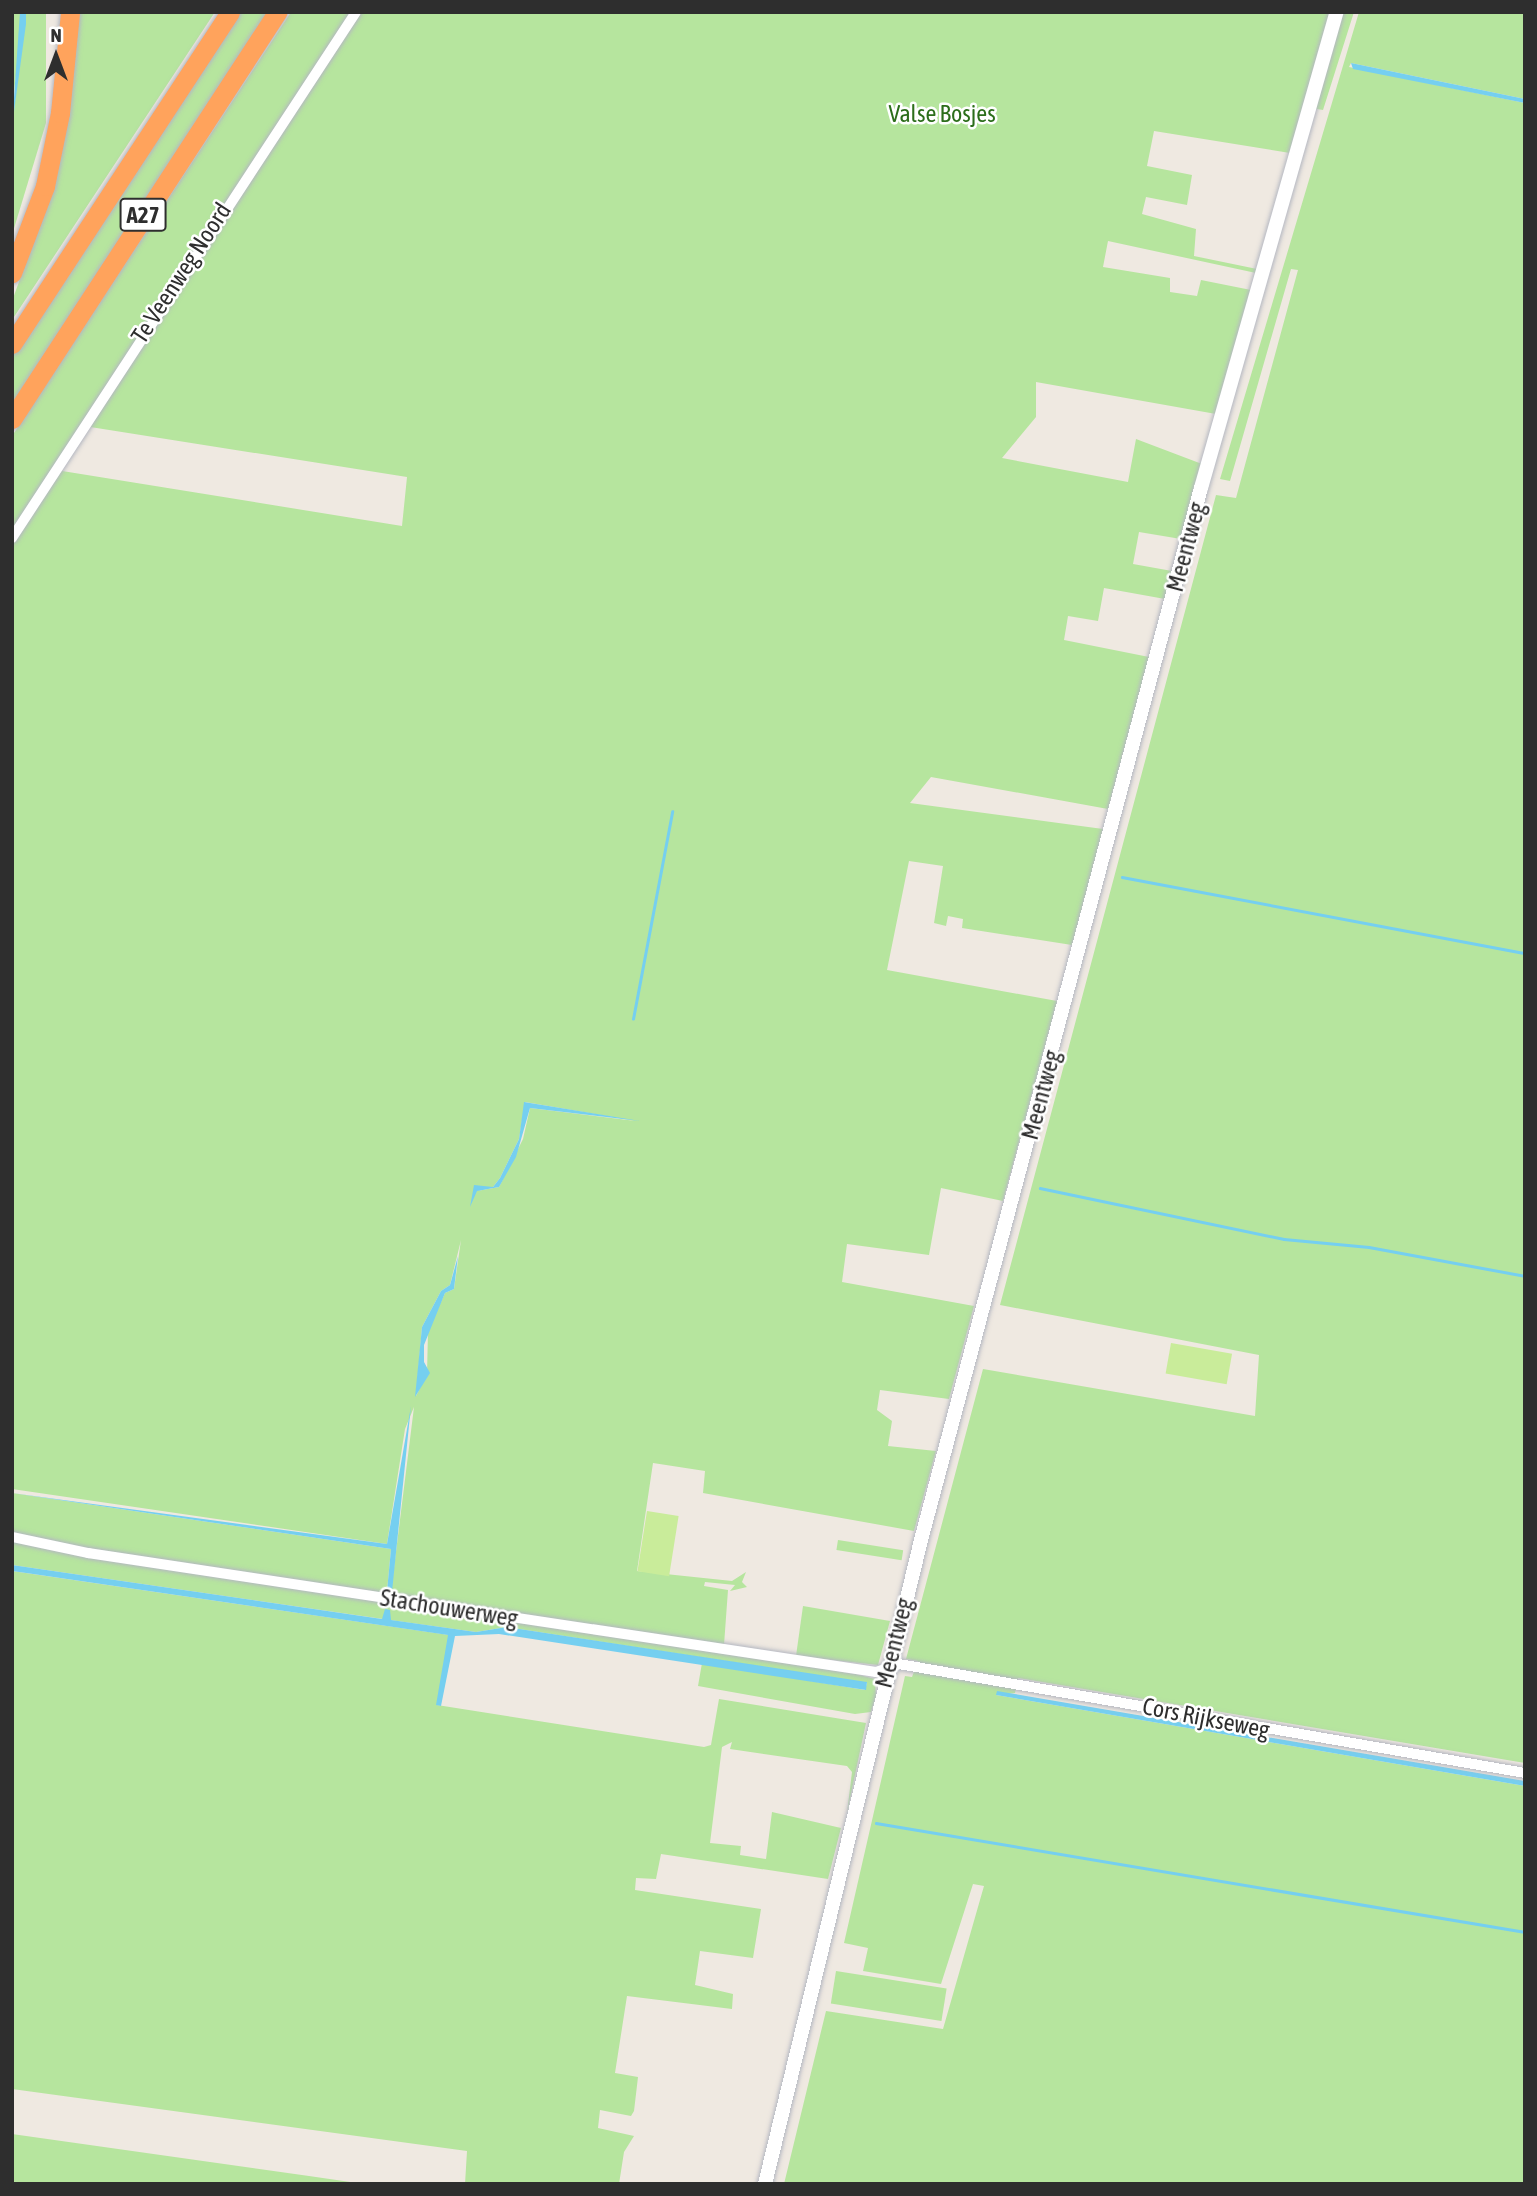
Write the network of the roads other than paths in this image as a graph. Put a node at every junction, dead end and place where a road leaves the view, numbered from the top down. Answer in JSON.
{"nodes":[{"id":1,"x":69,"y":12,"type":"edge"},
{"id":2,"x":230,"y":12,"type":"edge"},
{"id":3,"x":278,"y":12,"type":"edge"},
{"id":4,"x":356,"y":12,"type":"edge"},
{"id":5,"x":1337,"y":12,"type":"edge"},
{"id":6,"x":12,"y":273,"type":"edge"},
{"id":7,"x":12,"y":344,"type":"edge"},
{"id":8,"x":12,"y":419,"type":"edge"},
{"id":9,"x":12,"y":538,"type":"edge"},
{"id":10,"x":12,"y":1537,"type":"edge"},
{"id":11,"x":887,"y":1668,"type":"junction"},
{"id":12,"x":1525,"y":1773,"type":"edge"},
{"id":13,"x":765,"y":2184,"type":"edge"}],
"edges":[{"from":1,"to":6,"type":"highway"},
{"from":2,"to":7,"type":"highway","number":"A27"},
{"from":3,"to":8,"type":"highway","number":"A27"},
{"from":4,"to":9,"type":"street","name":"Te Veenweg Noord"},
{"from":5,"to":11,"type":"street","name":"Meentweg"},
{"from":10,"to":11,"type":"street","name":"Stachouwerweg"},
{"from":11,"to":12,"type":"street","name":"Cors Rijkseweg"},
{"from":11,"to":13,"type":"street","name":"Meentweg"}]}
